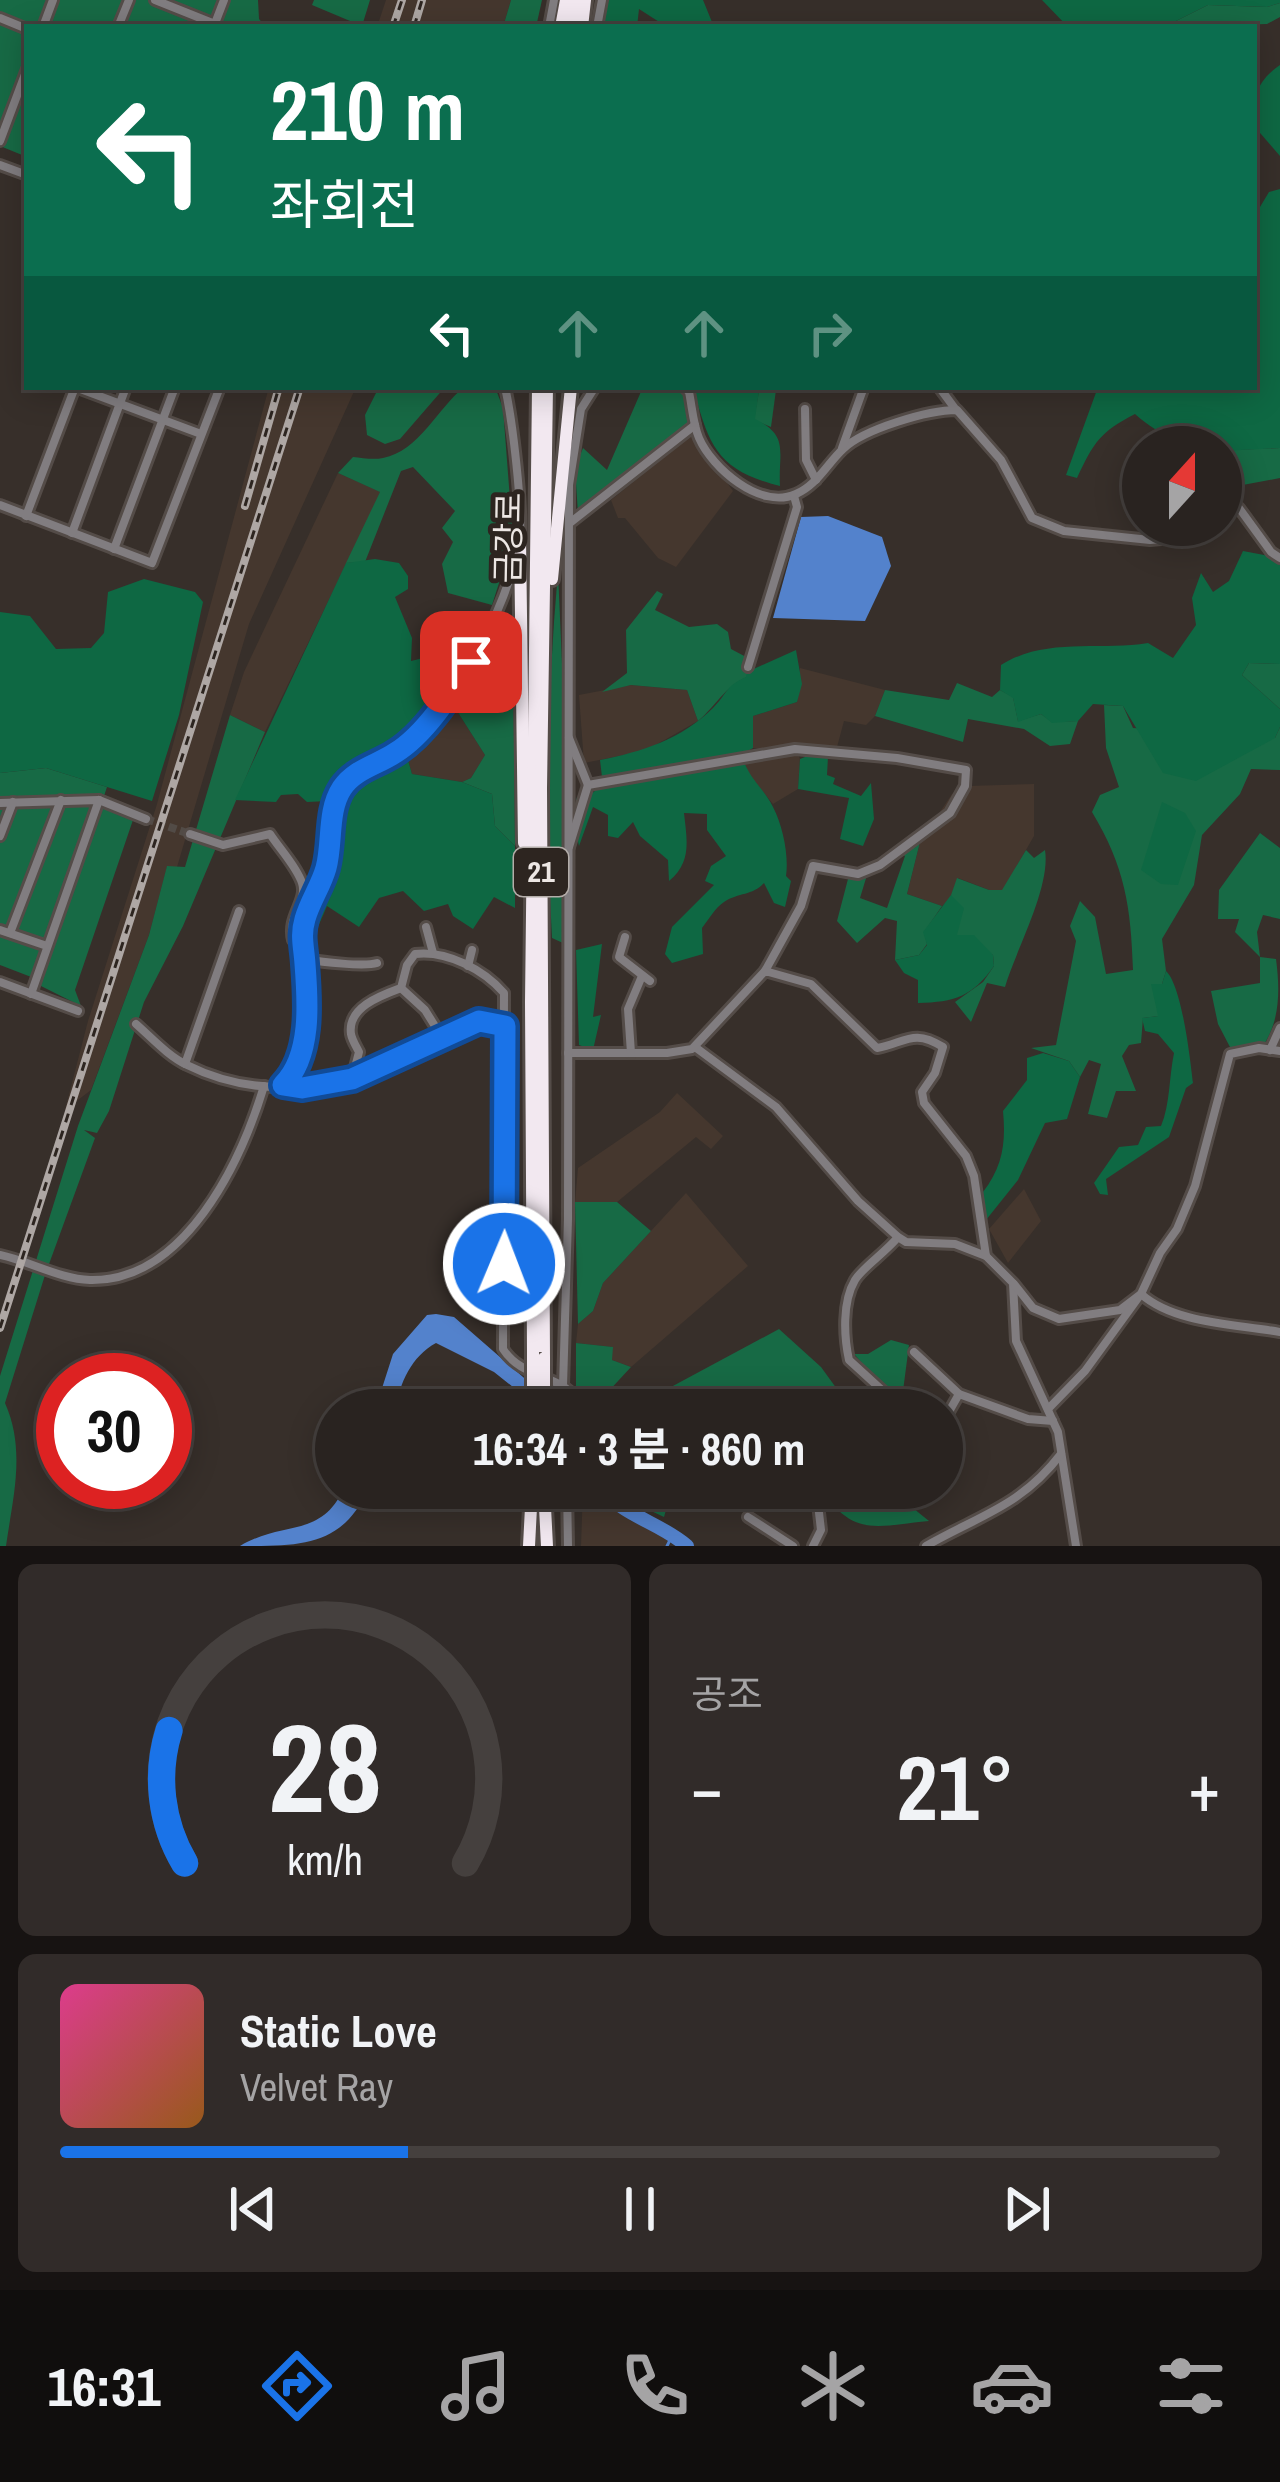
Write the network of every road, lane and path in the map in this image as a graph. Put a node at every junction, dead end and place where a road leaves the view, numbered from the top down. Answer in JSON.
{"nodes":[{"id":1,"x":155,"y":0,"type":"edge"},
{"id":2,"x":212,"y":24,"type":"edge"},
{"id":3,"x":24,"y":77,"type":"edge"},
{"id":4,"x":0,"y":141,"type":"edge"},
{"id":5,"x":74,"y":390,"type":"edge"},
{"id":6,"x":83,"y":390,"type":"edge"},
{"id":7,"x":125,"y":390,"type":"edge"},
{"id":8,"x":174,"y":390,"type":"edge"},
{"id":9,"x":219,"y":390,"type":"edge"},
{"id":10,"x":505,"y":390,"type":"edge"},
{"id":11,"x":538,"y":390,"type":"edge"},
{"id":12,"x":547,"y":390,"type":"edge"},
{"id":13,"x":571,"y":390,"type":"edge"},
{"id":14,"x":593,"y":390,"type":"edge"},
{"id":15,"x":689,"y":390,"type":"edge"},
{"id":16,"x":863,"y":390,"type":"edge"},
{"id":17,"x":941,"y":390,"type":"edge"},
{"id":18,"x":120,"y":404,"type":"junction"},
{"id":19,"x":805,"y":409,"type":"dead end"},
{"id":20,"x":957,"y":410,"type":"junction"},
{"id":21,"x":162,"y":419,"type":"junction"},
{"id":22,"x":695,"y":425,"type":"junction"},
{"id":23,"x":201,"y":434,"type":"junction"},
{"id":24,"x":842,"y":450,"type":"junction"},
{"id":25,"x":816,"y":480,"type":"junction"},
{"id":26,"x":794,"y":496,"type":"junction"},
{"id":27,"x":0,"y":506,"type":"edge"},
{"id":28,"x":1242,"y":512,"type":"edge"},
{"id":29,"x":26,"y":516,"type":"junction"},
{"id":30,"x":570,"y":523,"type":"junction"},
{"id":31,"x":71,"y":533,"type":"junction"},
{"id":32,"x":1122,"y":536,"type":"edge"},
{"id":33,"x":520,"y":538,"type":"junction"},
{"id":34,"x":114,"y":549,"type":"junction"},
{"id":35,"x":1280,"y":558,"type":"edge"},
{"id":36,"x":748,"y":667,"type":"dead end"},
{"id":37,"x":543,"y":675,"type":"junction"},
{"id":38,"x":567,"y":734,"type":"junction"},
{"id":39,"x":588,"y":784,"type":"junction"},
{"id":40,"x":61,"y":800,"type":"junction"},
{"id":41,"x":99,"y":800,"type":"junction"},
{"id":42,"x":13,"y":802,"type":"junction"},
{"id":43,"x":0,"y":803,"type":"edge"},
{"id":44,"x":146,"y":818,"type":"tunnel mouth"},
{"id":45,"x":190,"y":833,"type":"tunnel mouth"},
{"id":46,"x":0,"y":836,"type":"edge"},
{"id":47,"x":567,"y":854,"type":"junction"},
{"id":48,"x":239,"y":911,"type":"dead end"},
{"id":49,"x":426,"y":927,"type":"dead end"},
{"id":50,"x":5,"y":932,"type":"edge"},
{"id":51,"x":625,"y":937,"type":"dead end"},
{"id":52,"x":301,"y":945,"type":"junction"},
{"id":53,"x":47,"y":946,"type":"junction"},
{"id":54,"x":472,"y":950,"type":"dead end"},
{"id":55,"x":433,"y":953,"type":"junction"},
{"id":56,"x":305,"y":959,"type":"junction"},
{"id":57,"x":377,"y":963,"type":"dead end"},
{"id":58,"x":468,"y":966,"type":"junction"},
{"id":59,"x":765,"y":971,"type":"junction"},
{"id":60,"x":0,"y":982,"type":"edge"},
{"id":61,"x":401,"y":988,"type":"junction"},
{"id":62,"x":31,"y":994,"type":"junction"},
{"id":63,"x":531,"y":1002,"type":"junction"},
{"id":64,"x":78,"y":1011,"type":"dead end"},
{"id":65,"x":136,"y":1024,"type":"dead end"},
{"id":66,"x":505,"y":1026,"type":"junction"},
{"id":67,"x":1280,"y":1028,"type":"edge"},
{"id":68,"x":443,"y":1039,"type":"junction"},
{"id":69,"x":695,"y":1047,"type":"junction"},
{"id":70,"x":1275,"y":1050,"type":"edge"},
{"id":71,"x":568,"y":1053,"type":"junction"},
{"id":72,"x":631,"y":1053,"type":"junction"},
{"id":73,"x":185,"y":1064,"type":"junction"},
{"id":74,"x":352,"y":1079,"type":"junction"},
{"id":75,"x":283,"y":1085,"type":"junction"},
{"id":76,"x":264,"y":1086,"type":"junction"},
{"id":77,"x":898,"y":1238,"type":"junction"},
{"id":78,"x":0,"y":1255,"type":"edge"},
{"id":79,"x":986,"y":1256,"type":"junction"},
{"id":80,"x":1013,"y":1283,"type":"junction"},
{"id":81,"x":1141,"y":1294,"type":"junction"},
{"id":82,"x":1280,"y":1332,"type":"edge"},
{"id":83,"x":914,"y":1352,"type":"dead end"},
{"id":84,"x":538,"y":1355,"type":"junction"},
{"id":85,"x":563,"y":1386,"type":"junction"},
{"id":86,"x":535,"y":1389,"type":"edge"},
{"id":87,"x":542,"y":1389,"type":"edge"},
{"id":88,"x":564,"y":1389,"type":"edge"},
{"id":89,"x":567,"y":1389,"type":"edge"},
{"id":90,"x":881,"y":1389,"type":"edge"},
{"id":91,"x":953,"y":1389,"type":"edge"},
{"id":92,"x":963,"y":1396,"type":"edge"},
{"id":93,"x":1048,"y":1409,"type":"junction"},
{"id":94,"x":1054,"y":1420,"type":"junction"},
{"id":95,"x":1062,"y":1452,"type":"junction"},
{"id":96,"x":533,"y":1509,"type":"edge"},
{"id":97,"x":545,"y":1509,"type":"edge"},
{"id":98,"x":568,"y":1509,"type":"edge"},
{"id":99,"x":818,"y":1509,"type":"edge"},
{"id":100,"x":748,"y":1517,"type":"dead end"},
{"id":101,"x":532,"y":1546,"type":"edge"},
{"id":102,"x":546,"y":1546,"type":"edge"},
{"id":103,"x":568,"y":1546,"type":"edge"},
{"id":104,"x":793,"y":1546,"type":"edge"},
{"id":105,"x":813,"y":1546,"type":"edge"},
{"id":106,"x":926,"y":1546,"type":"edge"},
{"id":107,"x":1076,"y":1546,"type":"edge"}],
"edges":[{"from":1,"to":2,"type":"street"},
{"from":3,"to":4,"type":"street"},
{"from":5,"to":29,"type":"street"},
{"from":6,"to":18,"type":"street"},
{"from":7,"to":18,"type":"street"},
{"from":8,"to":21,"type":"street"},
{"from":9,"to":23,"type":"street"},
{"from":10,"to":33,"type":"street"},
{"from":11,"to":63,"type":"highway","name":"금강로","number":"21"},
{"from":12,"to":37,"type":"highway","name":"금강로","number":"21"},
{"from":13,"to":37,"type":"highway"},
{"from":14,"to":30,"type":"street"},
{"from":15,"to":22,"type":"street"},
{"from":16,"to":24,"type":"street"},
{"from":17,"to":20,"type":"street"},
{"from":18,"to":21,"type":"street"},
{"from":18,"to":31,"type":"street"},
{"from":19,"to":25,"type":"street"},
{"from":20,"to":24,"type":"street"},
{"from":20,"to":32,"type":"street"},
{"from":21,"to":23,"type":"street"},
{"from":21,"to":34,"type":"street"},
{"from":22,"to":26,"type":"street"},
{"from":22,"to":30,"type":"street"},
{"from":23,"to":34,"type":"street"},
{"from":24,"to":25,"type":"street"},
{"from":25,"to":26,"type":"street"},
{"from":26,"to":36,"type":"street"},
{"from":27,"to":29,"type":"street"},
{"from":28,"to":35,"type":"street"},
{"from":29,"to":31,"type":"street"},
{"from":30,"to":38,"type":"street"},
{"from":31,"to":34,"type":"street"},
{"from":33,"to":52,"type":"street"},
{"from":33,"to":63,"type":"highway"},
{"from":37,"to":84,"type":"highway","name":"금강로","number":"21"},
{"from":38,"to":39,"type":"street"},
{"from":38,"to":47,"type":"street"},
{"from":39,"to":47,"type":"street"},
{"from":39,"to":59,"type":"street"},
{"from":40,"to":41,"type":"street"},
{"from":40,"to":42,"type":"street"},
{"from":40,"to":50,"type":"street"},
{"from":41,"to":44,"type":"street"},
{"from":41,"to":53,"type":"street"},
{"from":42,"to":43,"type":"street"},
{"from":42,"to":46,"type":"street"},
{"from":45,"to":52,"type":"street"},
{"from":47,"to":71,"type":"street"},
{"from":48,"to":73,"type":"street"},
{"from":49,"to":55,"type":"street"},
{"from":50,"to":53,"type":"street"},
{"from":51,"to":72,"type":"street"},
{"from":52,"to":56,"type":"street"},
{"from":53,"to":62,"type":"street"},
{"from":54,"to":58,"type":"street"},
{"from":55,"to":58,"type":"street"},
{"from":55,"to":61,"type":"street"},
{"from":56,"to":57,"type":"street"},
{"from":56,"to":75,"type":"street"},
{"from":58,"to":66,"type":"street"},
{"from":59,"to":69,"type":"street"},
{"from":59,"to":79,"type":"street"},
{"from":60,"to":62,"type":"street"},
{"from":61,"to":68,"type":"street"},
{"from":61,"to":74,"type":"street"},
{"from":62,"to":64,"type":"street"},
{"from":63,"to":84,"type":"highway","name":"금강로","number":"21"},
{"from":65,"to":73,"type":"street"},
{"from":66,"to":68,"type":"street"},
{"from":66,"to":85,"type":"street"},
{"from":67,"to":70,"type":"street"},
{"from":68,"to":74,"type":"street"},
{"from":69,"to":72,"type":"street"},
{"from":69,"to":77,"type":"street"},
{"from":70,"to":81,"type":"street"},
{"from":71,"to":72,"type":"street"},
{"from":71,"to":85,"type":"street"},
{"from":73,"to":76,"type":"street"},
{"from":74,"to":75,"type":"street"},
{"from":75,"to":76,"type":"street"},
{"from":76,"to":78,"type":"street"},
{"from":77,"to":79,"type":"street"},
{"from":77,"to":90,"type":"street"},
{"from":79,"to":80,"type":"street"},
{"from":80,"to":81,"type":"street"},
{"from":80,"to":93,"type":"street"},
{"from":81,"to":82,"type":"street"},
{"from":81,"to":93,"type":"street"},
{"from":83,"to":91,"type":"street"},
{"from":84,"to":86,"type":"highway","name":"금강로","number":"21","bridge":true},
{"from":84,"to":87,"type":"highway","name":"금강로","number":"21","bridge":true},
{"from":85,"to":88,"type":"street"},
{"from":85,"to":89,"type":"street"},
{"from":92,"to":94,"type":"street"},
{"from":93,"to":94,"type":"street"},
{"from":94,"to":95,"type":"street"},
{"from":95,"to":106,"type":"street"},
{"from":95,"to":107,"type":"street"},
{"from":96,"to":101,"type":"highway"},
{"from":97,"to":102,"type":"highway"},
{"from":98,"to":103,"type":"street"},
{"from":99,"to":105,"type":"street"},
{"from":100,"to":104,"type":"street"}]}
